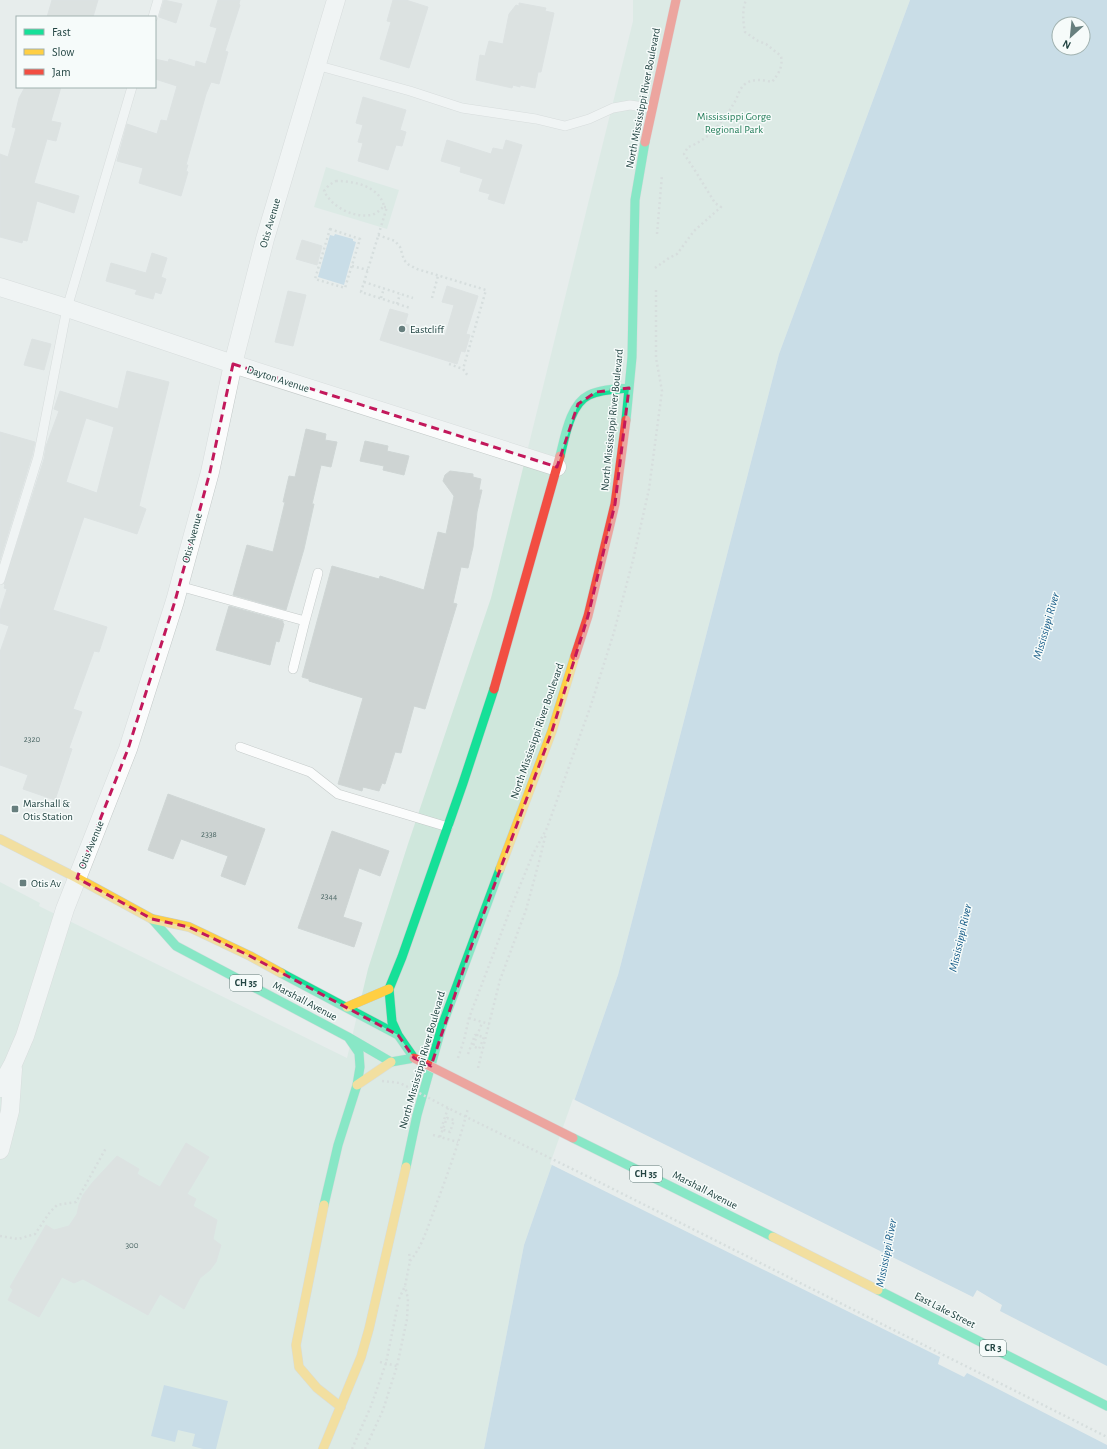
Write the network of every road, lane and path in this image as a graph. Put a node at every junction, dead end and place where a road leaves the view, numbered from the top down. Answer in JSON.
{"nodes":[{"id":1,"x":158,"y":0,"type":"edge"},
{"id":2,"x":336,"y":0,"type":"edge"},
{"id":3,"x":676,"y":0,"type":"edge"},
{"id":4,"x":746,"y":0,"type":"edge"},
{"id":5,"x":153,"y":16,"type":"edge"},
{"id":6,"x":316,"y":65,"type":"junction"},
{"id":7,"x":132,"y":88,"type":"edge"},
{"id":8,"x":651,"y":108,"type":"junction"},
{"id":9,"x":662,"y":170,"type":"dead end"},
{"id":10,"x":384,"y":206,"type":"junction"},
{"id":11,"x":378,"y":235,"type":"junction"},
{"id":12,"x":656,"y":239,"type":"dead end"},
{"id":13,"x":655,"y":261,"type":"dead end"},
{"id":14,"x":352,"y":266,"type":"junction"},
{"id":15,"x":655,"y":268,"type":"junction"},
{"id":16,"x":368,"y":270,"type":"junction"},
{"id":17,"x":438,"y":276,"type":"junction"},
{"id":18,"x":656,"y":276,"type":"dead end"},
{"id":19,"x":364,"y":282,"type":"junction"},
{"id":20,"x":656,"y":283,"type":"dead end"},
{"id":21,"x":0,"y":287,"type":"edge"},
{"id":22,"x":384,"y":288,"type":"junction"},
{"id":23,"x":400,"y":294,"type":"junction"},
{"id":24,"x":381,"y":298,"type":"junction"},
{"id":25,"x":413,"y":298,"type":"dead end"},
{"id":26,"x":432,"y":298,"type":"dead end"},
{"id":27,"x":397,"y":304,"type":"junction"},
{"id":28,"x":66,"y":308,"type":"junction"},
{"id":29,"x":410,"y":308,"type":"dead end"},
{"id":30,"x":233,"y":364,"type":"junction"},
{"id":31,"x":449,"y":364,"type":"dead end"},
{"id":32,"x":463,"y":368,"type":"junction"},
{"id":33,"x":468,"y":376,"type":"dead end"},
{"id":34,"x":629,"y":388,"type":"junction"},
{"id":35,"x":557,"y":467,"type":"junction"},
{"id":36,"x":318,"y":572,"type":"dead end"},
{"id":37,"x":0,"y":580,"type":"edge"},
{"id":38,"x":179,"y":586,"type":"junction"},
{"id":39,"x":305,"y":621,"type":"junction"},
{"id":40,"x":293,"y":669,"type":"dead end"},
{"id":41,"x":240,"y":747,"type":"dead end"},
{"id":42,"x":448,"y":827,"type":"junction"},
{"id":43,"x":547,"y":828,"type":"junction"},
{"id":44,"x":0,"y":839,"type":"edge"},
{"id":45,"x":77,"y":878,"type":"junction"},
{"id":46,"x":152,"y":918,"type":"junction"},
{"id":47,"x":389,"y":989,"type":"junction"},
{"id":48,"x":347,"y":1007,"type":"junction"},
{"id":49,"x":469,"y":1018,"type":"junction"},
{"id":50,"x":482,"y":1023,"type":"junction"},
{"id":51,"x":489,"y":1024,"type":"junction"},
{"id":52,"x":398,"y":1035,"type":"junction"},
{"id":53,"x":348,"y":1037,"type":"junction"},
{"id":54,"x":468,"y":1054,"type":"dead end"},
{"id":55,"x":414,"y":1058,"type":"junction"},
{"id":56,"x":391,"y":1062,"type":"junction"},
{"id":57,"x":456,"y":1062,"type":"dead end"},
{"id":58,"x":13,"y":1064,"type":"junction"},
{"id":59,"x":477,"y":1072,"type":"dead end"},
{"id":60,"x":382,"y":1081,"type":"dead end"},
{"id":61,"x":357,"y":1085,"type":"junction"},
{"id":62,"x":0,"y":1088,"type":"edge"},
{"id":63,"x":443,"y":1099,"type":"dead end"},
{"id":64,"x":470,"y":1101,"type":"dead end"},
{"id":65,"x":440,"y":1106,"type":"dead end"},
{"id":66,"x":448,"y":1108,"type":"junction"},
{"id":67,"x":434,"y":1128,"type":"dead end"},
{"id":68,"x":433,"y":1135,"type":"junction"},
{"id":69,"x":440,"y":1137,"type":"junction"},
{"id":70,"x":431,"y":1142,"type":"dead end"},
{"id":71,"x":458,"y":1142,"type":"junction"},
{"id":72,"x":106,"y":1148,"type":"dead end"},
{"id":73,"x":0,"y":1150,"type":"edge"},
{"id":74,"x":0,"y":1236,"type":"edge"},
{"id":75,"x":409,"y":1248,"type":"dead end"},
{"id":76,"x":410,"y":1261,"type":"junction"},
{"id":77,"x":405,"y":1286,"type":"junction"},
{"id":78,"x":878,"y":1290,"type":"joint"},
{"id":79,"x":386,"y":1363,"type":"junction"},
{"id":80,"x":397,"y":1366,"type":"junction"},
{"id":81,"x":341,"y":1406,"type":"junction"},
{"id":82,"x":1107,"y":1406,"type":"edge"},
{"id":83,"x":1107,"y":1437,"type":"edge"},
{"id":84,"x":323,"y":1449,"type":"edge"},
{"id":85,"x":352,"y":1449,"type":"edge"},
{"id":86,"x":365,"y":1449,"type":"edge"}],
"edges":[{"from":1,"to":5,"type":"lane"},
{"from":2,"to":6,"type":"street","name":"Otis Avenue"},
{"from":3,"to":8,"type":"street","name":"North Mississippi River Boulevard"},
{"from":4,"to":15,"type":"path"},
{"from":6,"to":8,"type":"lane"},
{"from":6,"to":30,"type":"street","name":"Otis Avenue"},
{"from":7,"to":28,"type":"lane"},
{"from":8,"to":34,"type":"street","name":"North Mississippi River Boulevard"},
{"from":9,"to":12,"type":"path"},
{"from":10,"to":10,"type":"path"},
{"from":10,"to":11,"type":"path"},
{"from":11,"to":16,"type":"path"},
{"from":11,"to":17,"type":"path"},
{"from":13,"to":15,"type":"path"},
{"from":14,"to":14,"type":"path"},
{"from":14,"to":16,"type":"path"},
{"from":15,"to":18,"type":"path"},
{"from":16,"to":19,"type":"path"},
{"from":17,"to":26,"type":"path"},
{"from":17,"to":32,"type":"path"},
{"from":19,"to":22,"type":"path"},
{"from":19,"to":24,"type":"path"},
{"from":20,"to":43,"type":"path"},
{"from":21,"to":28,"type":"street","name":"Dayton Avenue"},
{"from":22,"to":23,"type":"path"},
{"from":22,"to":24,"type":"path"},
{"from":23,"to":25,"type":"path"},
{"from":23,"to":27,"type":"path"},
{"from":24,"to":27,"type":"path"},
{"from":27,"to":29,"type":"path"},
{"from":28,"to":30,"type":"street","name":"Dayton Avenue"},
{"from":28,"to":37,"type":"lane"},
{"from":30,"to":35,"type":"street","name":"Dayton Avenue"},
{"from":30,"to":38,"type":"street","name":"Otis Avenue"},
{"from":31,"to":32,"type":"path"},
{"from":32,"to":33,"type":"path"},
{"from":34,"to":35,"type":"street"},
{"from":34,"to":81,"type":"street","name":"North Mississippi River Boulevard"},
{"from":35,"to":42,"type":"street"},
{"from":36,"to":39,"type":"lane"},
{"from":38,"to":39,"type":"lane"},
{"from":38,"to":45,"type":"street","name":"Otis Avenue"},
{"from":39,"to":40,"type":"lane"},
{"from":41,"to":42,"type":"lane"},
{"from":42,"to":47,"type":"street"},
{"from":43,"to":49,"type":"path"},
{"from":43,"to":51,"type":"path"},
{"from":44,"to":45,"type":"street","name":"Marshall Avenue","number":"CH 35"},
{"from":45,"to":46,"type":"street","name":"Marshall Avenue","number":"CH 35"},
{"from":45,"to":58,"type":"street","name":"Otis Avenue"},
{"from":46,"to":48,"type":"street","name":"Marshall Avenue","number":"CH 35"},
{"from":46,"to":53,"type":"street","name":"Marshall Avenue","number":"CH 35"},
{"from":47,"to":48,"type":"street"},
{"from":47,"to":52,"type":"street"},
{"from":48,"to":52,"type":"street","name":"Marshall Avenue","number":"CH 35"},
{"from":49,"to":50,"type":"path"},
{"from":49,"to":57,"type":"path"},
{"from":50,"to":51,"type":"path"},
{"from":50,"to":54,"type":"path"},
{"from":51,"to":59,"type":"path"},
{"from":52,"to":55,"type":"street","name":"Marshall Avenue","number":"CH 35"},
{"from":53,"to":56,"type":"street","name":"Marshall Avenue","number":"CH 35"},
{"from":53,"to":61,"type":"street"},
{"from":55,"to":56,"type":"street"},
{"from":55,"to":78,"type":"street","name":"Marshall Avenue","number":"CH 35","bridge":true},
{"from":56,"to":61,"type":"street"},
{"from":58,"to":62,"type":"street","name":"Otis Avenue"},
{"from":58,"to":73,"type":"street","name":"Otis Avenue"},
{"from":60,"to":66,"type":"path","bridge":true},
{"from":61,"to":81,"type":"street"},
{"from":63,"to":65,"type":"path"},
{"from":64,"to":71,"type":"path"},
{"from":66,"to":69,"type":"path"},
{"from":66,"to":83,"type":"path","bridge":true},
{"from":67,"to":68,"type":"path"},
{"from":68,"to":69,"type":"path"},
{"from":68,"to":70,"type":"path"},
{"from":69,"to":71,"type":"path"},
{"from":71,"to":76,"type":"path"},
{"from":72,"to":74,"type":"path"},
{"from":75,"to":76,"type":"path"},
{"from":76,"to":77,"type":"path"},
{"from":77,"to":79,"type":"path"},
{"from":77,"to":80,"type":"path"},
{"from":78,"to":82,"type":"street","name":"East Lake Street","number":"CR 3"},
{"from":79,"to":80,"type":"path"},
{"from":79,"to":85,"type":"path"},
{"from":80,"to":86,"type":"path"},
{"from":81,"to":84,"type":"street","name":"North Mississippi River Boulevard"}]}
